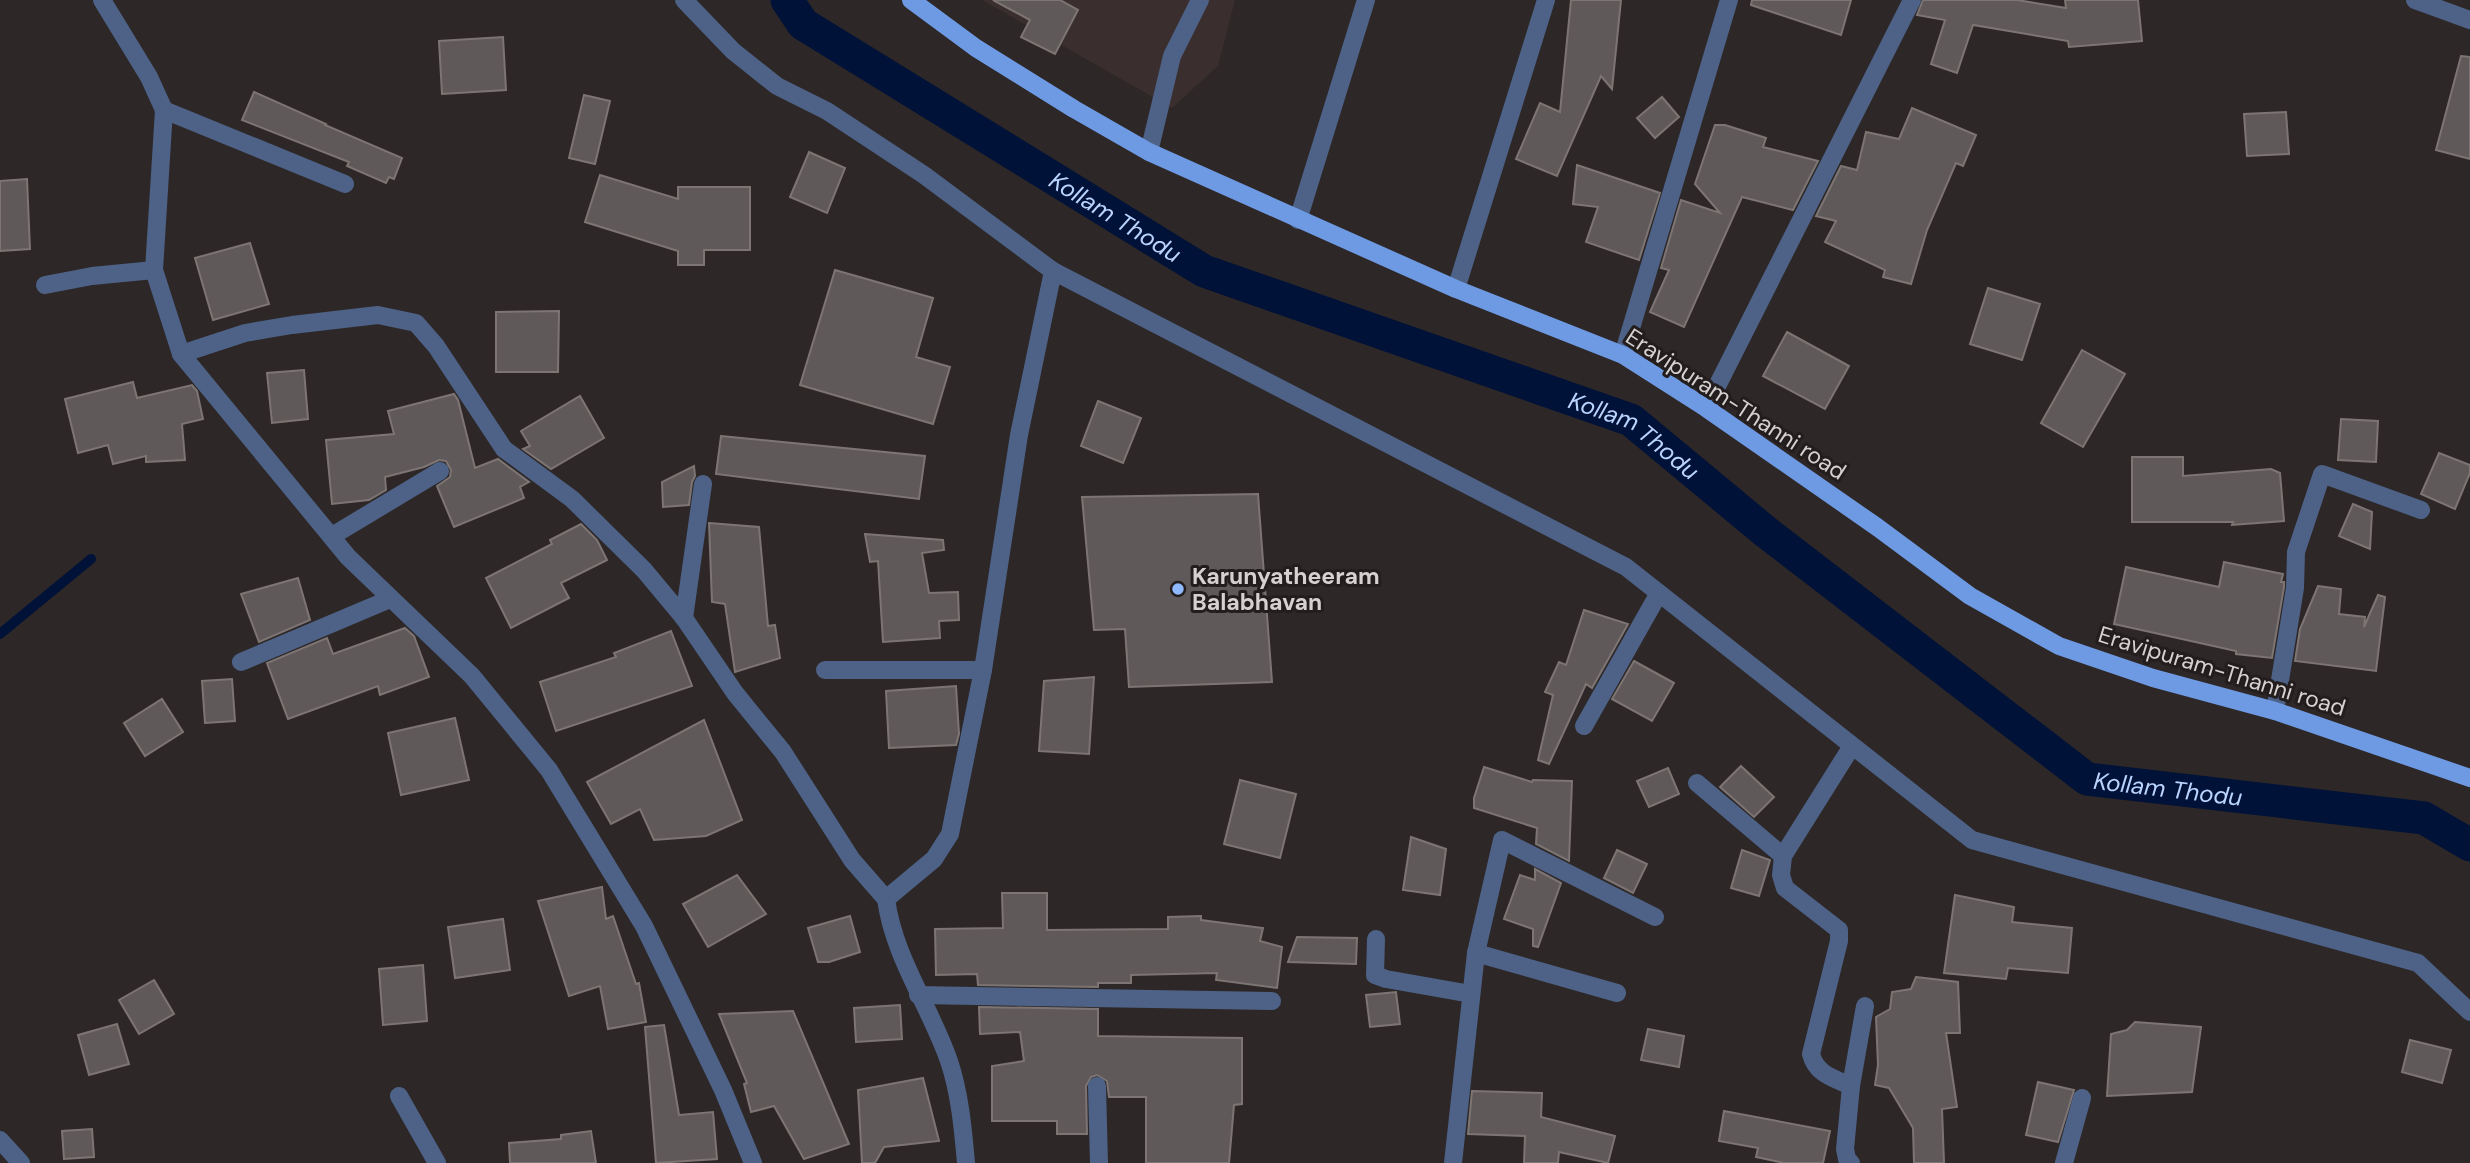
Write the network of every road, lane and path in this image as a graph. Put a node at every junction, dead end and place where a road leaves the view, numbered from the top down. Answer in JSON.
{"nodes":[{"id":1,"x":102,"y":0,"type":"edge"},
{"id":2,"x":684,"y":0,"type":"edge"},
{"id":3,"x":911,"y":0,"type":"edge"},
{"id":4,"x":1200,"y":0,"type":"edge"},
{"id":5,"x":1366,"y":0,"type":"edge"},
{"id":6,"x":1546,"y":0,"type":"edge"},
{"id":7,"x":1728,"y":0,"type":"edge"},
{"id":8,"x":1912,"y":0,"type":"edge"},
{"id":9,"x":2415,"y":0,"type":"edge"},
{"id":10,"x":2470,"y":20,"type":"edge"},
{"id":11,"x":164,"y":110,"type":"junction"},
{"id":12,"x":1149,"y":152,"type":"junction"},
{"id":13,"x":345,"y":184,"type":"dead end"},
{"id":14,"x":1298,"y":220,"type":"junction"},
{"id":15,"x":154,"y":270,"type":"junction"},
{"id":16,"x":1053,"y":271,"type":"junction"},
{"id":17,"x":45,"y":285,"type":"dead end"},
{"id":18,"x":1456,"y":289,"type":"junction"},
{"id":19,"x":181,"y":354,"type":"junction"},
{"id":20,"x":1623,"y":355,"type":"junction"},
{"id":21,"x":1706,"y":408,"type":"junction"},
{"id":22,"x":440,"y":471,"type":"dead end"},
{"id":23,"x":703,"y":484,"type":"dead end"},
{"id":24,"x":2421,"y":510,"type":"dead end"},
{"id":25,"x":332,"y":536,"type":"junction"},
{"id":26,"x":1659,"y":593,"type":"junction"},
{"id":27,"x":390,"y":599,"type":"junction"},
{"id":28,"x":684,"y":618,"type":"junction"},
{"id":29,"x":242,"y":662,"type":"dead end"},
{"id":30,"x":825,"y":670,"type":"dead end"},
{"id":31,"x":984,"y":670,"type":"junction"},
{"id":32,"x":2275,"y":711,"type":"junction"},
{"id":33,"x":1584,"y":726,"type":"dead end"},
{"id":34,"x":1852,"y":746,"type":"junction"},
{"id":35,"x":2470,"y":778,"type":"edge"},
{"id":36,"x":1697,"y":783,"type":"dead end"},
{"id":37,"x":1783,"y":856,"type":"junction"},
{"id":38,"x":886,"y":899,"type":"junction"},
{"id":39,"x":1655,"y":917,"type":"dead end"},
{"id":40,"x":1376,"y":939,"type":"dead end"},
{"id":41,"x":1476,"y":953,"type":"junction"},
{"id":42,"x":1616,"y":993,"type":"dead end"},
{"id":43,"x":1471,"y":994,"type":"junction"},
{"id":44,"x":918,"y":995,"type":"junction"},
{"id":45,"x":1272,"y":1001,"type":"dead end"},
{"id":46,"x":1866,"y":1006,"type":"dead end"},
{"id":47,"x":2470,"y":1012,"type":"edge"},
{"id":48,"x":1097,"y":1086,"type":"dead end"},
{"id":49,"x":1851,"y":1086,"type":"junction"},
{"id":50,"x":399,"y":1096,"type":"dead end"},
{"id":51,"x":2082,"y":1098,"type":"dead end"},
{"id":52,"x":0,"y":1140,"type":"edge"},
{"id":53,"x":21,"y":1163,"type":"edge"},
{"id":54,"x":437,"y":1163,"type":"edge"},
{"id":55,"x":753,"y":1163,"type":"edge"},
{"id":56,"x":966,"y":1163,"type":"edge"},
{"id":57,"x":1099,"y":1163,"type":"edge"},
{"id":58,"x":1452,"y":1163,"type":"edge"},
{"id":59,"x":1851,"y":1163,"type":"edge"},
{"id":60,"x":2064,"y":1163,"type":"edge"}],
"edges":[{"from":1,"to":11,"type":"street"},
{"from":2,"to":16,"type":"street"},
{"from":3,"to":12,"type":"main road","name":"Eravipuram-Thanni road"},
{"from":4,"to":12,"type":"street"},
{"from":5,"to":14,"type":"street"},
{"from":6,"to":18,"type":"street"},
{"from":7,"to":20,"type":"street"},
{"from":8,"to":21,"type":"street"},
{"from":9,"to":10,"type":"street"},
{"from":11,"to":13,"type":"street"},
{"from":11,"to":15,"type":"street"},
{"from":12,"to":14,"type":"main road","name":"Eravipuram-Thanni road"},
{"from":14,"to":18,"type":"main road","name":"Eravipuram-Thanni road"},
{"from":15,"to":17,"type":"street"},
{"from":15,"to":19,"type":"street"},
{"from":16,"to":26,"type":"street"},
{"from":16,"to":31,"type":"street"},
{"from":18,"to":20,"type":"main road","name":"Eravipuram-Thanni road"},
{"from":19,"to":25,"type":"street"},
{"from":19,"to":28,"type":"street"},
{"from":20,"to":21,"type":"main road","name":"Eravipuram-Thanni road"},
{"from":21,"to":32,"type":"main road","name":"Eravipuram-Thanni road"},
{"from":22,"to":25,"type":"street"},
{"from":23,"to":28,"type":"street"},
{"from":24,"to":32,"type":"street"},
{"from":25,"to":27,"type":"street"},
{"from":26,"to":33,"type":"street"},
{"from":26,"to":34,"type":"street"},
{"from":27,"to":29,"type":"street"},
{"from":27,"to":55,"type":"street"},
{"from":28,"to":38,"type":"street"},
{"from":30,"to":31,"type":"street"},
{"from":31,"to":38,"type":"street"},
{"from":32,"to":35,"type":"main road","name":"Eravipuram-Thanni road"},
{"from":34,"to":37,"type":"street"},
{"from":34,"to":47,"type":"street"},
{"from":36,"to":37,"type":"street"},
{"from":37,"to":49,"type":"street"},
{"from":38,"to":44,"type":"street"},
{"from":39,"to":41,"type":"street"},
{"from":40,"to":43,"type":"street"},
{"from":41,"to":42,"type":"street"},
{"from":41,"to":43,"type":"street"},
{"from":43,"to":58,"type":"street"},
{"from":44,"to":45,"type":"street"},
{"from":44,"to":56,"type":"street"},
{"from":46,"to":49,"type":"street"},
{"from":48,"to":57,"type":"street"},
{"from":49,"to":59,"type":"street"},
{"from":50,"to":54,"type":"street"},
{"from":51,"to":60,"type":"street"},
{"from":52,"to":53,"type":"street"}]}
